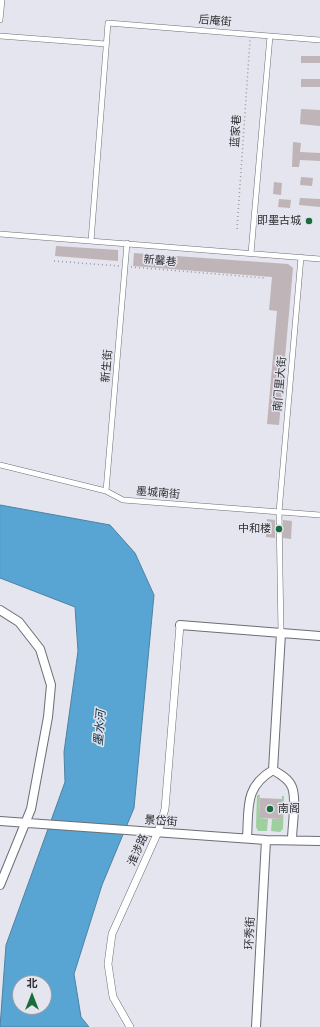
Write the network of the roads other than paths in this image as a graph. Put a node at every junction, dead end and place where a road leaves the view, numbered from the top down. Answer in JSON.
{"nodes":[{"id":1,"x":2,"y":0,"type":"edge"},
{"id":2,"x":0,"y":20,"type":"edge"},
{"id":3,"x":0,"y":36,"type":"edge"},
{"id":4,"x":270,"y":36,"type":"junction"},
{"id":5,"x":320,"y":40,"type":"edge"},
{"id":6,"x":106,"y":44,"type":"junction"},
{"id":7,"x":0,"y":234,"type":"edge"},
{"id":8,"x":92,"y":241,"type":"junction"},
{"id":9,"x":127,"y":243,"type":"junction"},
{"id":10,"x":251,"y":253,"type":"junction"},
{"id":11,"x":301,"y":257,"type":"junction"},
{"id":12,"x":320,"y":259,"type":"edge"},
{"id":13,"x":0,"y":465,"type":"edge"},
{"id":14,"x":106,"y":491,"type":"junction"},
{"id":15,"x":279,"y":512,"type":"junction"},
{"id":16,"x":320,"y":515,"type":"edge"},
{"id":17,"x":0,"y":610,"type":"edge"},
{"id":18,"x":180,"y":625,"type":"joint"},
{"id":19,"x":281,"y":633,"type":"junction"},
{"id":20,"x":320,"y":636,"type":"edge"},
{"id":21,"x":273,"y":770,"type":"junction"},
{"id":22,"x":0,"y":821,"type":"edge"},
{"id":23,"x":25,"y":823,"type":"junction"},
{"id":24,"x":158,"y":832,"type":"junction"},
{"id":25,"x":247,"y":838,"type":"junction"},
{"id":26,"x":266,"y":840,"type":"junction"},
{"id":27,"x":292,"y":840,"type":"junction"},
{"id":28,"x":320,"y":841,"type":"edge"},
{"id":29,"x":0,"y":885,"type":"edge"},
{"id":30,"x":130,"y":1027,"type":"edge"},
{"id":31,"x":256,"y":1027,"type":"edge"}],
"edges":[{"from":1,"to":2,"type":"street"},
{"from":3,"to":6,"type":"street"},
{"from":4,"to":5,"type":"street","name":"后庵街"},
{"from":4,"to":6,"type":"street","name":"后庵街"},
{"from":4,"to":10,"type":"street"},
{"from":6,"to":8,"type":"street"},
{"from":7,"to":8,"type":"street"},
{"from":8,"to":9,"type":"street"},
{"from":9,"to":10,"type":"street"},
{"from":9,"to":14,"type":"street","name":"新生街"},
{"from":10,"to":11,"type":"street"},
{"from":11,"to":12,"type":"street"},
{"from":11,"to":15,"type":"street","name":"南门里大街"},
{"from":13,"to":14,"type":"street","name":"墨城南街"},
{"from":14,"to":15,"type":"street","name":"墨城南街"},
{"from":15,"to":16,"type":"street","name":"墨城南街"},
{"from":15,"to":19,"type":"street","name":"南门里大街"},
{"from":17,"to":23,"type":"street"},
{"from":18,"to":19,"type":"street"},
{"from":18,"to":24,"type":"street","name":"淮涉路"},
{"from":19,"to":20,"type":"street"},
{"from":19,"to":21,"type":"street"},
{"from":21,"to":25,"type":"street"},
{"from":21,"to":27,"type":"street"},
{"from":22,"to":23,"type":"street","name":"景岱街"},
{"from":23,"to":24,"type":"street","name":"景岱街"},
{"from":23,"to":29,"type":"street"},
{"from":24,"to":25,"type":"street","name":"景岱街"},
{"from":24,"to":30,"type":"street","name":"淮涉路"},
{"from":25,"to":26,"type":"street","name":"景岱街"},
{"from":26,"to":27,"type":"street","name":"景岱街"},
{"from":26,"to":31,"type":"street","name":"环秀街"},
{"from":27,"to":28,"type":"street","name":"景岱街"}]}
